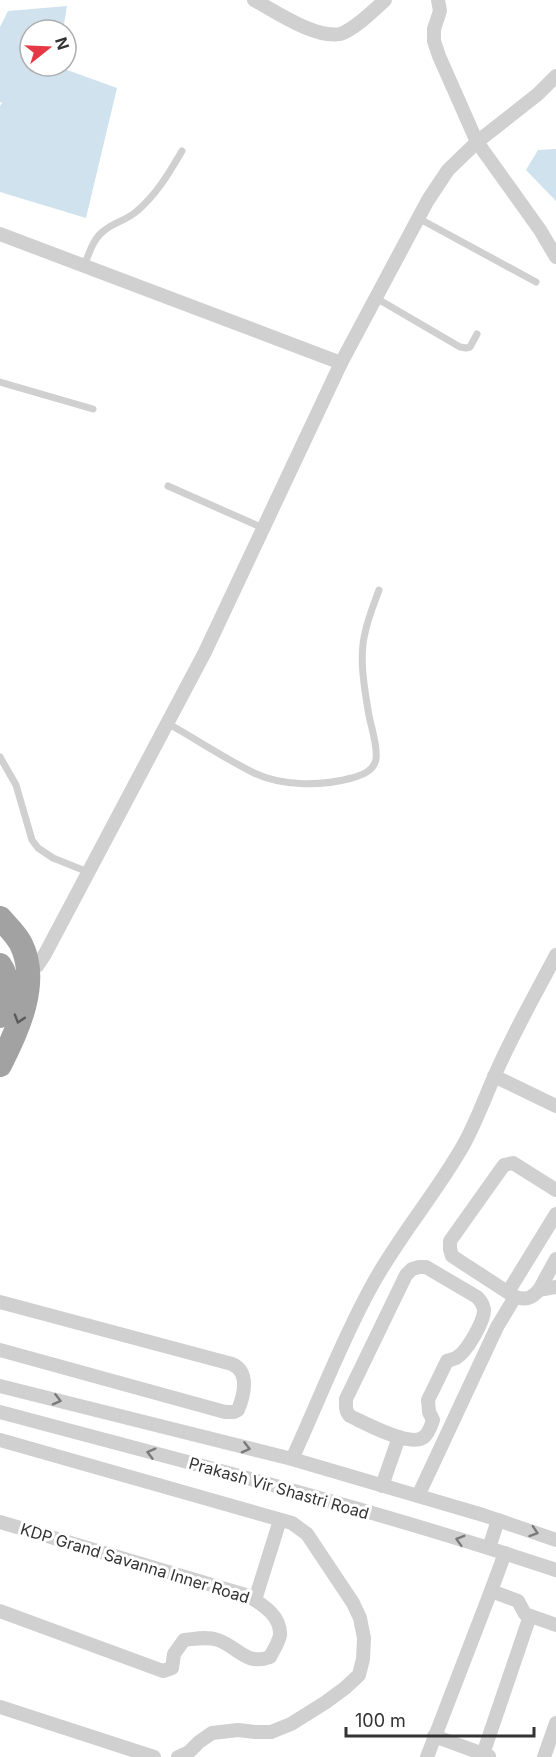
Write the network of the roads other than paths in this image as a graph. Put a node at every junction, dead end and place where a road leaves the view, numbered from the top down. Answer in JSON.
{"nodes":[{"id":1,"x":254,"y":0,"type":"edge"},
{"id":2,"x":385,"y":0,"type":"edge"},
{"id":3,"x":435,"y":1,"type":"edge"},
{"id":4,"x":556,"y":76,"type":"edge"},
{"id":5,"x":477,"y":142,"type":"junction"},
{"id":6,"x":182,"y":151,"type":"dead end"},
{"id":7,"x":418,"y":218,"type":"junction"},
{"id":8,"x":0,"y":234,"type":"edge"},
{"id":9,"x":556,"y":257,"type":"edge"},
{"id":10,"x":84,"y":266,"type":"junction"},
{"id":11,"x":536,"y":282,"type":"dead end"},
{"id":12,"x":376,"y":298,"type":"junction"},
{"id":13,"x":477,"y":334,"type":"dead end"},
{"id":14,"x":341,"y":363,"type":"junction"},
{"id":15,"x":0,"y":382,"type":"edge"},
{"id":16,"x":93,"y":409,"type":"dead end"},
{"id":17,"x":168,"y":486,"type":"dead end"},
{"id":18,"x":263,"y":528,"type":"junction"},
{"id":19,"x":379,"y":590,"type":"dead end"},
{"id":20,"x":167,"y":723,"type":"junction"},
{"id":21,"x":0,"y":757,"type":"edge"},
{"id":22,"x":88,"y":872,"type":"junction"},
{"id":23,"x":0,"y":918,"type":"edge"},
{"id":24,"x":556,"y":955,"type":"edge"},
{"id":25,"x":0,"y":965,"type":"edge"},
{"id":26,"x":29,"y":972,"type":"junction"},
{"id":27,"x":0,"y":1016,"type":"edge"},
{"id":28,"x":0,"y":1065,"type":"edge"},
{"id":29,"x":494,"y":1076,"type":"junction"},
{"id":30,"x":556,"y":1106,"type":"edge"},
{"id":31,"x":556,"y":1190,"type":"edge"},
{"id":32,"x":556,"y":1214,"type":"edge"},
{"id":33,"x":556,"y":1259,"type":"edge"},
{"id":34,"x":556,"y":1287,"type":"edge"},
{"id":35,"x":539,"y":1290,"type":"junction"},
{"id":36,"x":511,"y":1294,"type":"junction"},
{"id":37,"x":0,"y":1302,"type":"edge"},
{"id":38,"x":0,"y":1350,"type":"edge"},
{"id":39,"x":2,"y":1386,"type":"edge"},
{"id":40,"x":0,"y":1404,"type":"edge"},
{"id":41,"x":0,"y":1412,"type":"edge"},
{"id":42,"x":399,"y":1437,"type":"junction"},
{"id":43,"x":0,"y":1440,"type":"edge"},
{"id":44,"x":292,"y":1460,"type":"junction"},
{"id":45,"x":382,"y":1486,"type":"junction"},
{"id":46,"x":418,"y":1496,"type":"junction"},
{"id":47,"x":280,"y":1520,"type":"junction"},
{"id":48,"x":498,"y":1520,"type":"junction"},
{"id":49,"x":0,"y":1522,"type":"edge"},
{"id":50,"x":556,"y":1540,"type":"edge"},
{"id":51,"x":489,"y":1548,"type":"junction"},
{"id":52,"x":505,"y":1553,"type":"junction"},
{"id":53,"x":556,"y":1570,"type":"edge"},
{"id":54,"x":491,"y":1591,"type":"junction"},
{"id":55,"x":255,"y":1600,"type":"junction"},
{"id":56,"x":0,"y":1611,"type":"edge"},
{"id":57,"x":530,"y":1616,"type":"junction"},
{"id":58,"x":556,"y":1625,"type":"edge"},
{"id":59,"x":0,"y":1707,"type":"edge"},
{"id":60,"x":556,"y":1723,"type":"edge"},
{"id":61,"x":434,"y":1736,"type":"junction"},
{"id":62,"x":487,"y":1756,"type":"edge"},
{"id":63,"x":154,"y":1757,"type":"edge"},
{"id":64,"x":178,"y":1757,"type":"edge"},
{"id":65,"x":427,"y":1757,"type":"edge"},
{"id":66,"x":544,"y":1757,"type":"edge"}],
"edges":[{"from":1,"to":2,"type":"street"},
{"from":3,"to":5,"type":"street"},
{"from":4,"to":5,"type":"street"},
{"from":5,"to":7,"type":"street"},
{"from":5,"to":9,"type":"street"},
{"from":6,"to":10,"type":"lane"},
{"from":7,"to":11,"type":"lane"},
{"from":7,"to":12,"type":"street"},
{"from":8,"to":10,"type":"street"},
{"from":10,"to":14,"type":"street"},
{"from":12,"to":13,"type":"lane"},
{"from":12,"to":14,"type":"street"},
{"from":14,"to":18,"type":"street"},
{"from":15,"to":16,"type":"lane"},
{"from":17,"to":18,"type":"lane"},
{"from":18,"to":20,"type":"street"},
{"from":19,"to":20,"type":"lane"},
{"from":20,"to":22,"type":"street"},
{"from":21,"to":22,"type":"lane"},
{"from":22,"to":26,"type":"street"},
{"from":23,"to":26,"type":"highway"},
{"from":24,"to":29,"type":"street"},
{"from":25,"to":27,"type":"highway"},
{"from":26,"to":28,"type":"highway","one_way":true},
{"from":29,"to":30,"type":"street"},
{"from":29,"to":44,"type":"street"},
{"from":31,"to":36,"type":"street"},
{"from":32,"to":36,"type":"street"},
{"from":33,"to":35,"type":"street"},
{"from":34,"to":35,"type":"street"},
{"from":35,"to":36,"type":"street"},
{"from":36,"to":46,"type":"street"},
{"from":37,"to":38,"type":"street"},
{"from":39,"to":40,"type":"street"},
{"from":39,"to":44,"type":"street","name":"Prakash Vir Shastri Road","one_way":true},
{"from":51,"to":41,"type":"street","name":"Prakash Vir Shastri Road","one_way":true},
{"from":42,"to":42,"type":"street"},
{"from":42,"to":45,"type":"street"},
{"from":43,"to":47,"type":"street"},
{"from":44,"to":45,"type":"street","name":"Prakash Vir Shastri Road"},
{"from":45,"to":46,"type":"street","name":"Prakash Vir Shastri Road"},
{"from":46,"to":48,"type":"street","name":"Prakash Vir Shastri Road"},
{"from":47,"to":55,"type":"street"},
{"from":47,"to":64,"type":"street"},
{"from":48,"to":50,"type":"street","name":"Prakash Vir Shastri Road","one_way":true},
{"from":48,"to":51,"type":"street"},
{"from":49,"to":55,"type":"street","name":"KDP Grand Savanna Inner Road"},
{"from":51,"to":52,"type":"street","name":"Prakash Vir Shastri Road"},
{"from":52,"to":53,"type":"street","name":"Prakash Vir Shastri Road"},
{"from":52,"to":54,"type":"street"},
{"from":54,"to":57,"type":"street"},
{"from":54,"to":61,"type":"street"},
{"from":55,"to":56,"type":"street","name":"KDP Grand Savanna Inner Road"},
{"from":57,"to":58,"type":"street"},
{"from":57,"to":62,"type":"street"},
{"from":59,"to":63,"type":"street"},
{"from":60,"to":66,"type":"street"},
{"from":61,"to":62,"type":"street"},
{"from":61,"to":65,"type":"street"}]}
